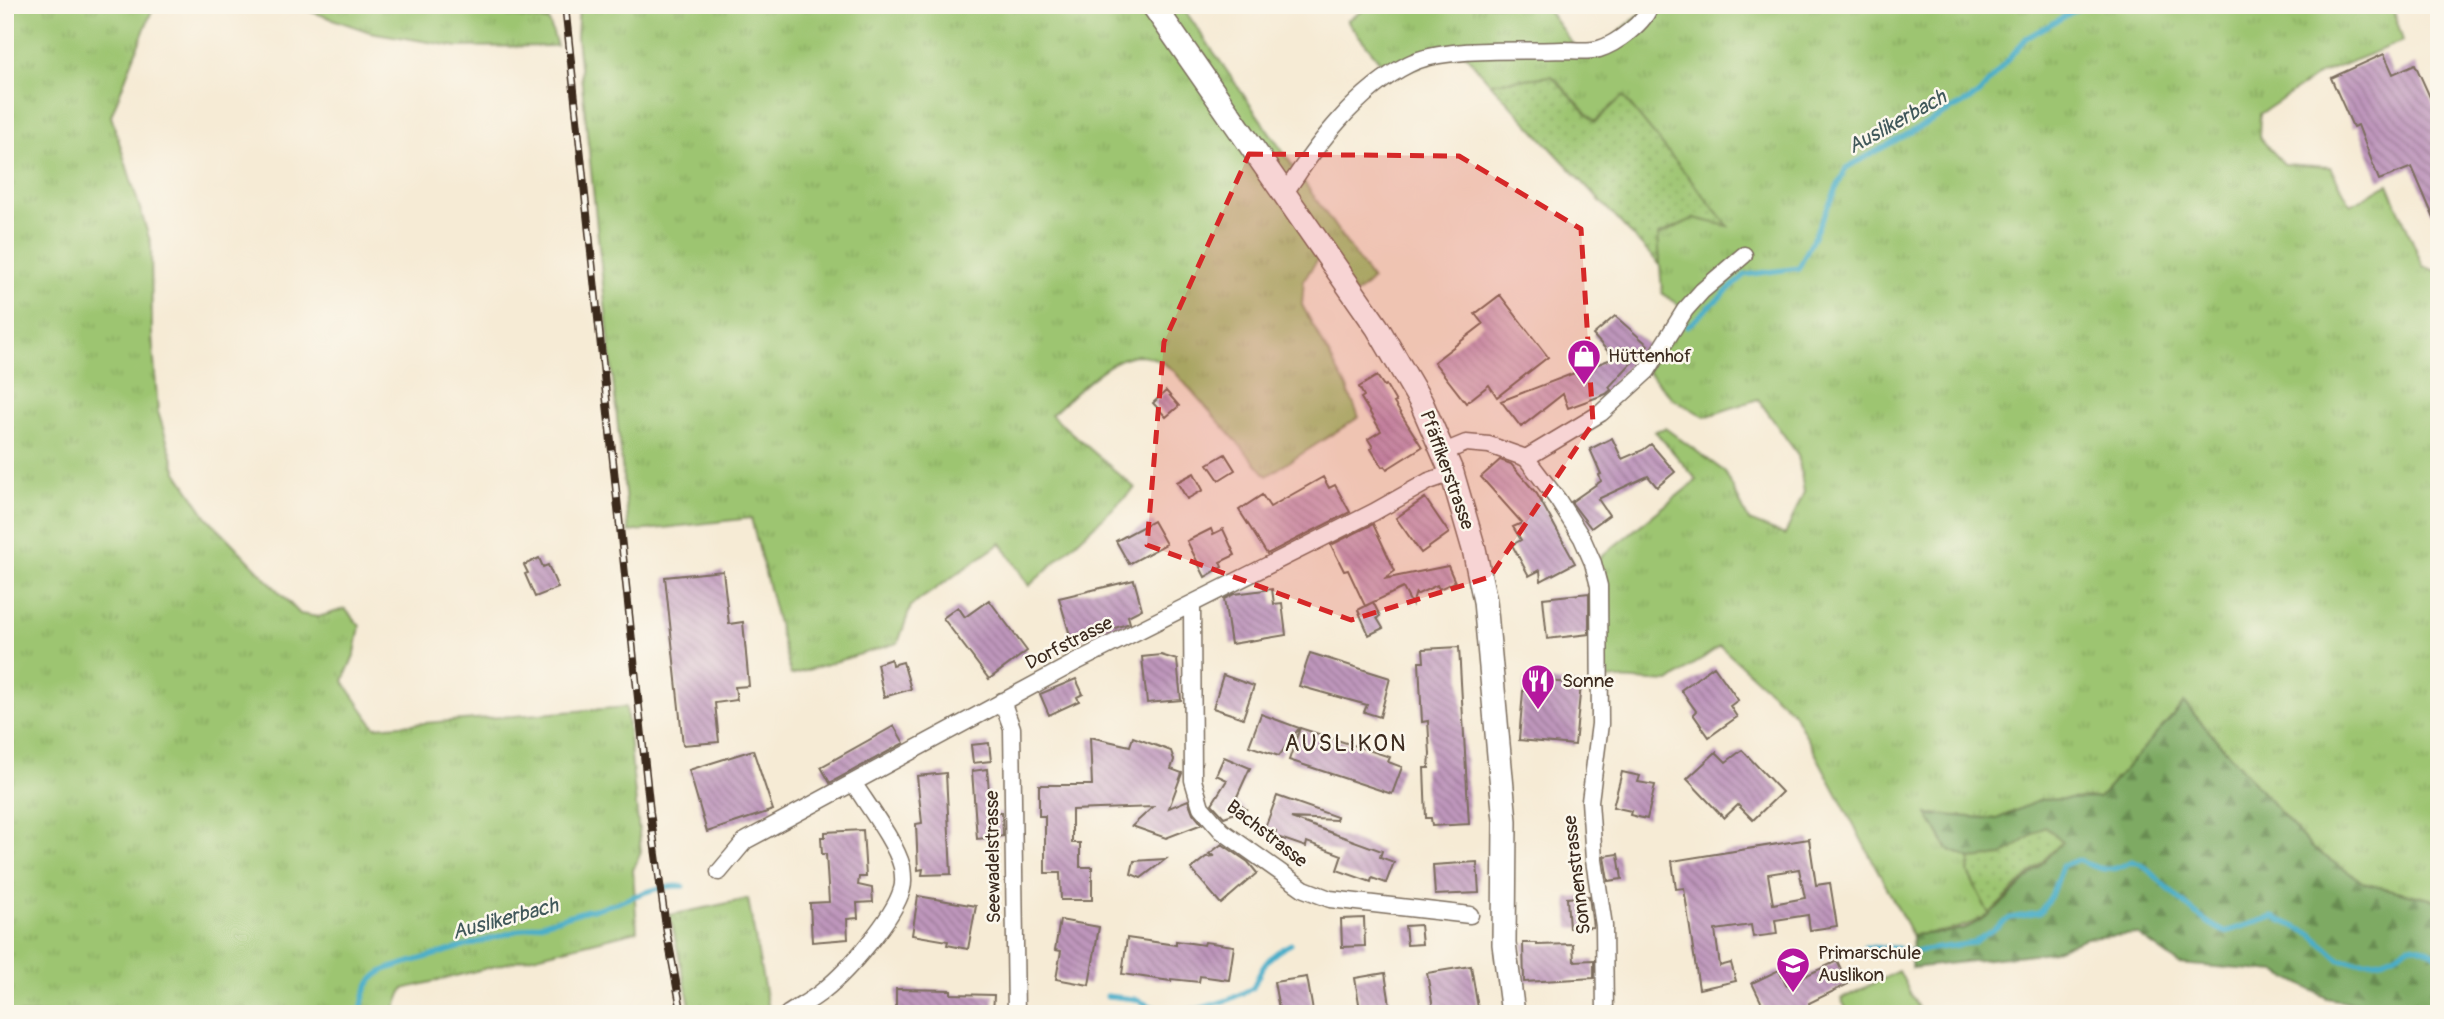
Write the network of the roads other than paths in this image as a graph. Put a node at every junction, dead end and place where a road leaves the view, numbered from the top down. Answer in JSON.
{"nodes":[{"id":1,"x":1153,"y":5,"type":"edge"},
{"id":2,"x":1650,"y":5,"type":"edge"},
{"id":3,"x":1285,"y":193,"type":"junction"},
{"id":4,"x":1744,"y":255,"type":"dead end"},
{"id":5,"x":1526,"y":458,"type":"junction"},
{"id":6,"x":1448,"y":462,"type":"junction"},
{"id":7,"x":1192,"y":604,"type":"junction"},
{"id":8,"x":1002,"y":701,"type":"junction"},
{"id":9,"x":854,"y":784,"type":"junction"},
{"id":10,"x":719,"y":872,"type":"dead end"},
{"id":11,"x":1470,"y":915,"type":"dead end"},
{"id":12,"x":788,"y":1014,"type":"edge"},
{"id":13,"x":1016,"y":1014,"type":"edge"},
{"id":14,"x":1513,"y":1014,"type":"edge"},
{"id":15,"x":1605,"y":1014,"type":"edge"}],
"edges":[{"from":1,"to":3,"type":"main road","name":"Pfäffikerstrasse"},
{"from":2,"to":3,"type":"street"},
{"from":3,"to":6,"type":"main road","name":"Pfäffikerstrasse"},
{"from":4,"to":5,"type":"street"},
{"from":5,"to":6,"type":"street","name":"Dorfstrasse"},
{"from":5,"to":15,"type":"street","name":"Sonnenstrasse"},
{"from":6,"to":7,"type":"street","name":"Dorfstrasse"},
{"from":6,"to":14,"type":"main road","name":"Pfäffikerstrasse"},
{"from":7,"to":8,"type":"street","name":"Dorfstrasse"},
{"from":7,"to":11,"type":"street","name":"Bachstrasse"},
{"from":8,"to":9,"type":"street","name":"Dorfstrasse"},
{"from":8,"to":13,"type":"street","name":"Seewadelstrasse"},
{"from":9,"to":10,"type":"street","name":"Dorfstrasse"},
{"from":9,"to":12,"type":"street"}]}
